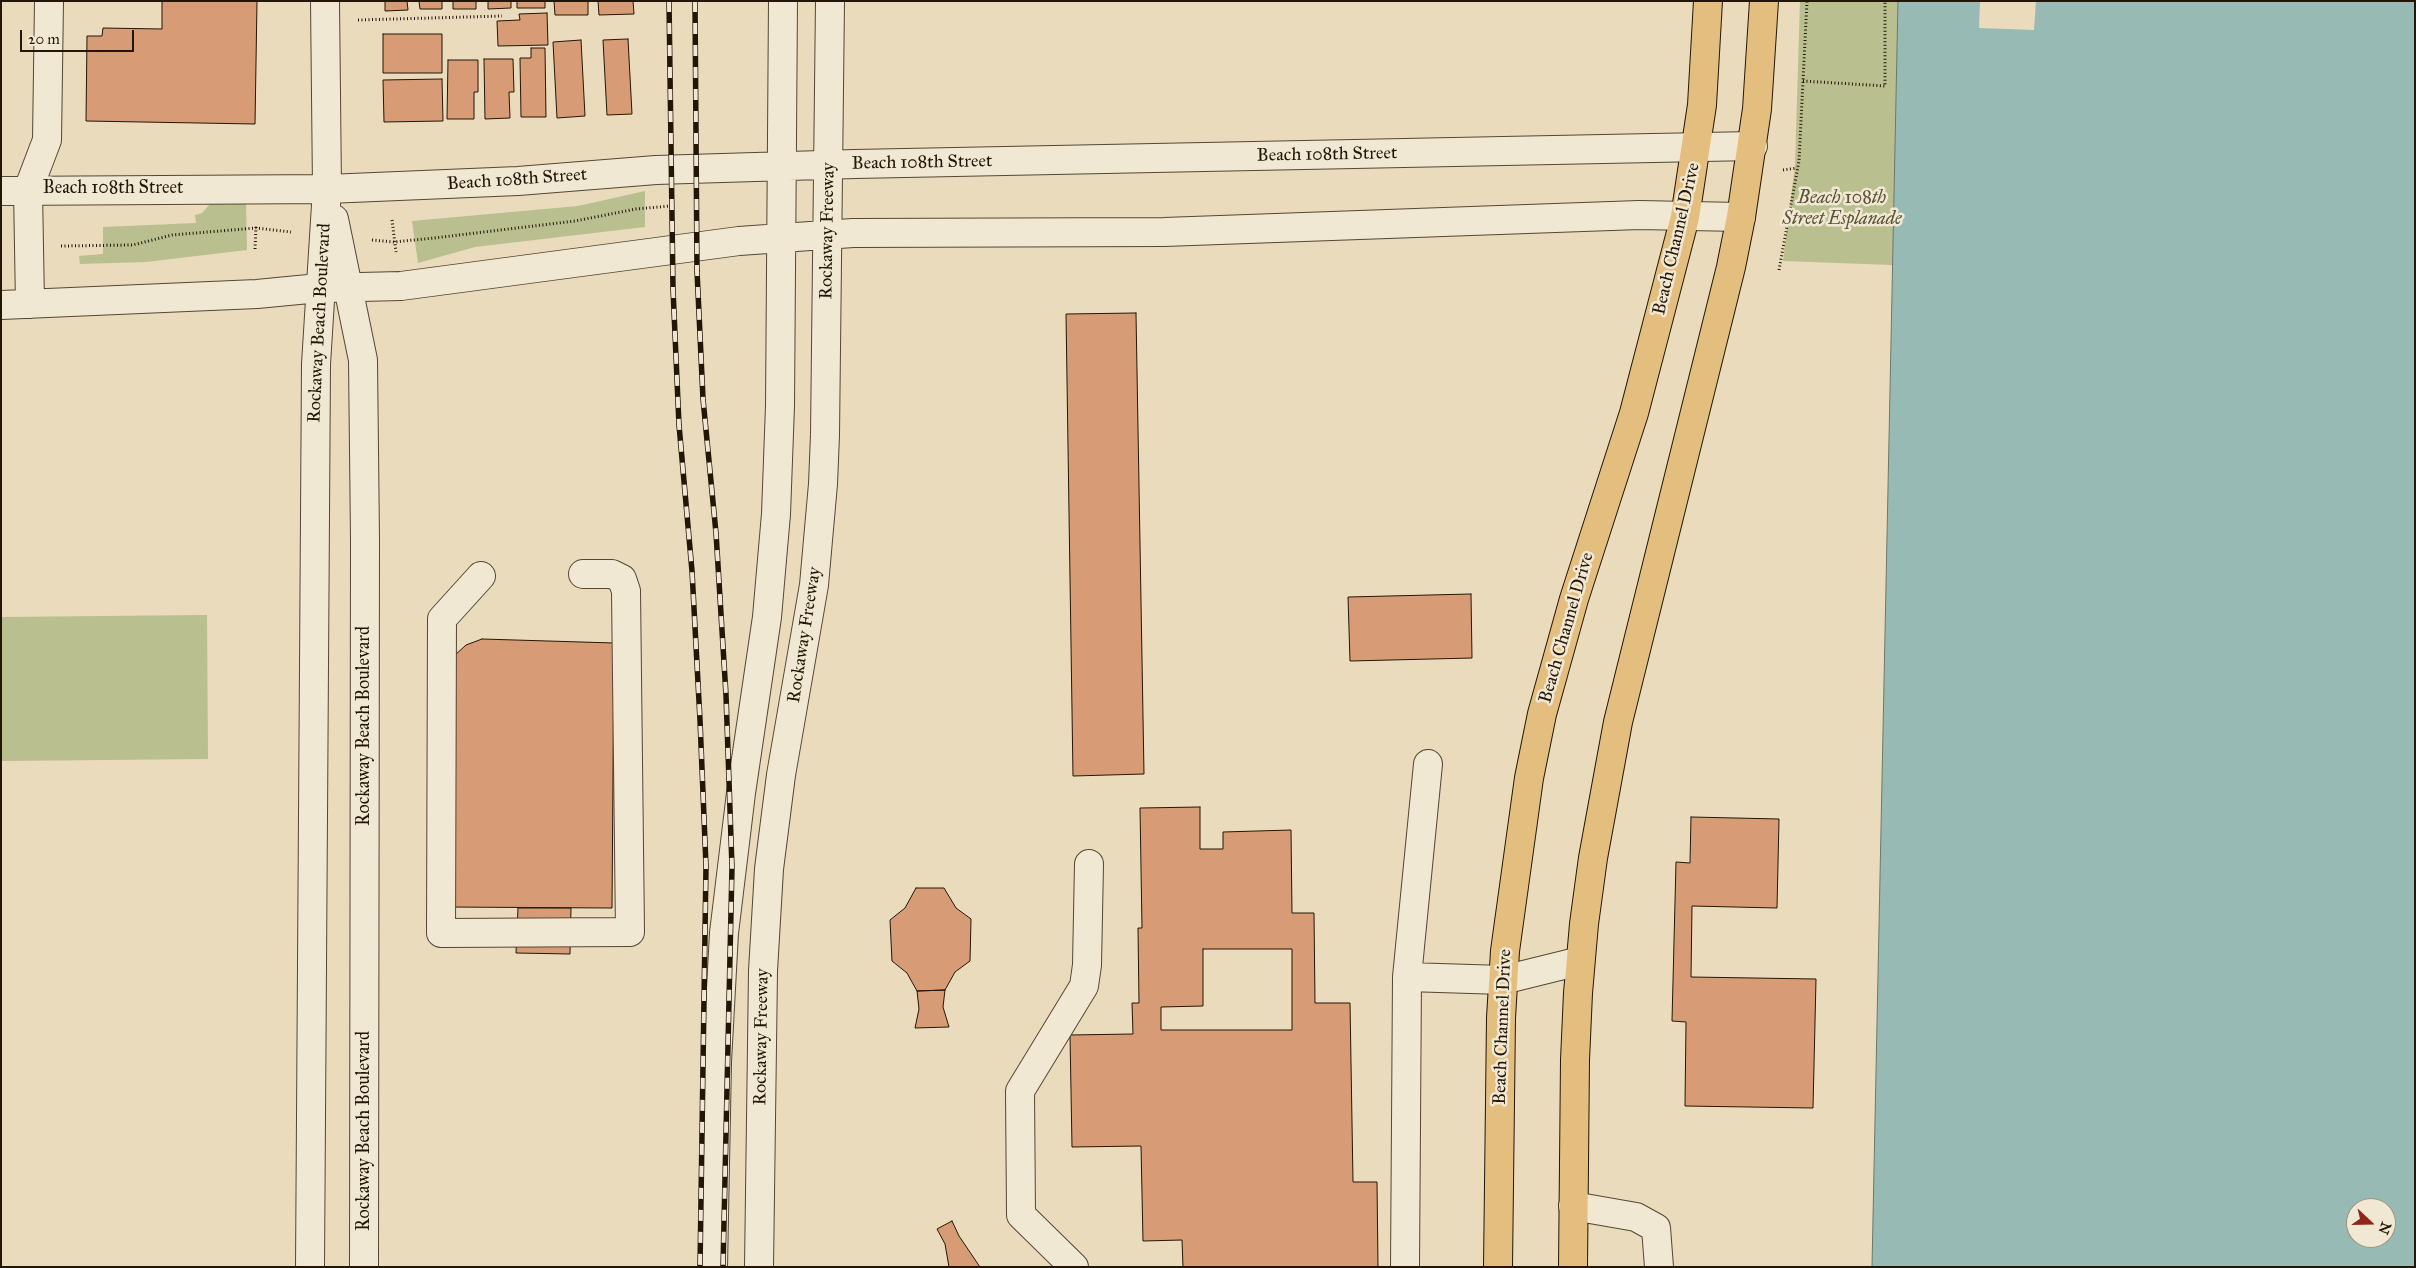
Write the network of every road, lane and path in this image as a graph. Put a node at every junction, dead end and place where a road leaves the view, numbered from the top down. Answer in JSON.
{"nodes":[{"id":1,"x":49,"y":1,"type":"edge"},
{"id":2,"x":783,"y":1,"type":"edge"},
{"id":3,"x":830,"y":1,"type":"edge"},
{"id":4,"x":1708,"y":1,"type":"edge"},
{"id":5,"x":1764,"y":1,"type":"edge"},
{"id":6,"x":1807,"y":1,"type":"edge"},
{"id":7,"x":1885,"y":1,"type":"edge"},
{"id":8,"x":325,"y":11,"type":"edge"},
{"id":9,"x":502,"y":16,"type":"dead end"},
{"id":10,"x":1803,"y":81,"type":"junction"},
{"id":11,"x":1792,"y":111,"type":"dead end"},
{"id":12,"x":1801,"y":111,"type":"junction"},
{"id":13,"x":1753,"y":146,"type":"junction"},
{"id":14,"x":1697,"y":148,"type":"junction"},
{"id":15,"x":829,"y":166,"type":"junction"},
{"id":16,"x":780,"y":167,"type":"junction"},
{"id":17,"x":327,"y":189,"type":"junction"},
{"id":18,"x":14,"y":190,"type":"edge"},
{"id":19,"x":674,"y":206,"type":"dead end"},
{"id":20,"x":1685,"y":217,"type":"junction"},
{"id":21,"x":1741,"y":217,"type":"junction"},
{"id":22,"x":392,"y":220,"type":"dead end"},
{"id":23,"x":828,"y":235,"type":"junction"},
{"id":24,"x":331,"y":236,"type":"junction"},
{"id":25,"x":781,"y":238,"type":"junction"},
{"id":26,"x":394,"y":242,"type":"junction"},
{"id":27,"x":28,"y":247,"type":"junction"},
{"id":28,"x":396,"y":257,"type":"dead end"},
{"id":29,"x":1779,"y":270,"type":"dead end"},
{"id":30,"x":348,"y":287,"type":"junction"},
{"id":31,"x":319,"y":288,"type":"junction"},
{"id":32,"x":30,"y":304,"type":"junction"},
{"id":33,"x":1,"y":305,"type":"edge"},
{"id":34,"x":583,"y":574,"type":"dead end"},
{"id":35,"x":481,"y":576,"type":"dead end"},
{"id":36,"x":1428,"y":764,"type":"dead end"},
{"id":37,"x":1089,"y":864,"type":"dead end"},
{"id":38,"x":1580,"y":961,"type":"junction"},
{"id":39,"x":1407,"y":977,"type":"junction"},
{"id":40,"x":1503,"y":980,"type":"junction"},
{"id":41,"x":1573,"y":1206,"type":"junction"},
{"id":42,"x":310,"y":1267,"type":"edge"},
{"id":43,"x":364,"y":1267,"type":"edge"},
{"id":44,"x":713,"y":1267,"type":"edge"},
{"id":45,"x":759,"y":1267,"type":"edge"},
{"id":46,"x":1074,"y":1267,"type":"edge"},
{"id":47,"x":1405,"y":1267,"type":"edge"},
{"id":48,"x":1498,"y":1267,"type":"edge"},
{"id":49,"x":1573,"y":1267,"type":"edge"},
{"id":50,"x":1659,"y":1267,"type":"edge"}],
"edges":[{"from":1,"to":18,"type":"street"},
{"from":2,"to":16,"type":"street"},
{"from":3,"to":15,"type":"street","name":"Rockaway Freeway"},
{"from":4,"to":14,"type":"main road","name":"Beach Channel Drive"},
{"from":5,"to":13,"type":"main road"},
{"from":6,"to":10,"type":"path"},
{"from":7,"to":10,"type":"path"},
{"from":8,"to":9,"type":"path"},
{"from":8,"to":17,"type":"street","name":"Rockaway Beach Boulevard"},
{"from":10,"to":12,"type":"path"},
{"from":11,"to":12,"type":"path"},
{"from":12,"to":29,"type":"path"},
{"from":13,"to":14,"type":"street","name":"Beach 108th Street"},
{"from":13,"to":21,"type":"main road"},
{"from":14,"to":15,"type":"street","name":"Beach 108th Street"},
{"from":14,"to":20,"type":"main road","name":"Beach Channel Drive"},
{"from":15,"to":16,"type":"street","name":"Beach 108th Street"},
{"from":15,"to":23,"type":"street","name":"Rockaway Freeway"},
{"from":16,"to":17,"type":"street","name":"Beach 108th Street"},
{"from":16,"to":25,"type":"street"},
{"from":17,"to":18,"type":"street","name":"Beach 108th Street"},
{"from":17,"to":24,"type":"street","name":"Rockaway Beach Boulevard"},
{"from":18,"to":27,"type":"street"},
{"from":19,"to":26,"type":"path"},
{"from":20,"to":21,"type":"street"},
{"from":20,"to":23,"type":"street"},
{"from":20,"to":40,"type":"main road","name":"Beach Channel Drive"},
{"from":21,"to":38,"type":"main road"},
{"from":22,"to":26,"type":"path"},
{"from":23,"to":25,"type":"street"},
{"from":23,"to":45,"type":"street","name":"Rockaway Freeway"},
{"from":24,"to":26,"type":"path"},
{"from":24,"to":27,"type":"path"},
{"from":24,"to":30,"type":"street","name":"Rockaway Beach Boulevard"},
{"from":24,"to":31,"type":"street","name":"Rockaway Beach Boulevard"},
{"from":25,"to":30,"type":"street"},
{"from":25,"to":44,"type":"street"},
{"from":26,"to":28,"type":"path"},
{"from":27,"to":32,"type":"street"},
{"from":30,"to":31,"type":"street"},
{"from":30,"to":43,"type":"street","name":"Rockaway Beach Boulevard"},
{"from":31,"to":32,"type":"street"},
{"from":31,"to":42,"type":"street","name":"Rockaway Beach Boulevard"},
{"from":32,"to":33,"type":"street"},
{"from":34,"to":35,"type":"street"},
{"from":36,"to":39,"type":"street"},
{"from":37,"to":46,"type":"street"},
{"from":38,"to":40,"type":"street"},
{"from":38,"to":41,"type":"main road"},
{"from":39,"to":40,"type":"street"},
{"from":39,"to":47,"type":"street"},
{"from":40,"to":48,"type":"main road","name":"Beach Channel Drive"},
{"from":41,"to":49,"type":"main road"},
{"from":41,"to":50,"type":"street"}]}
